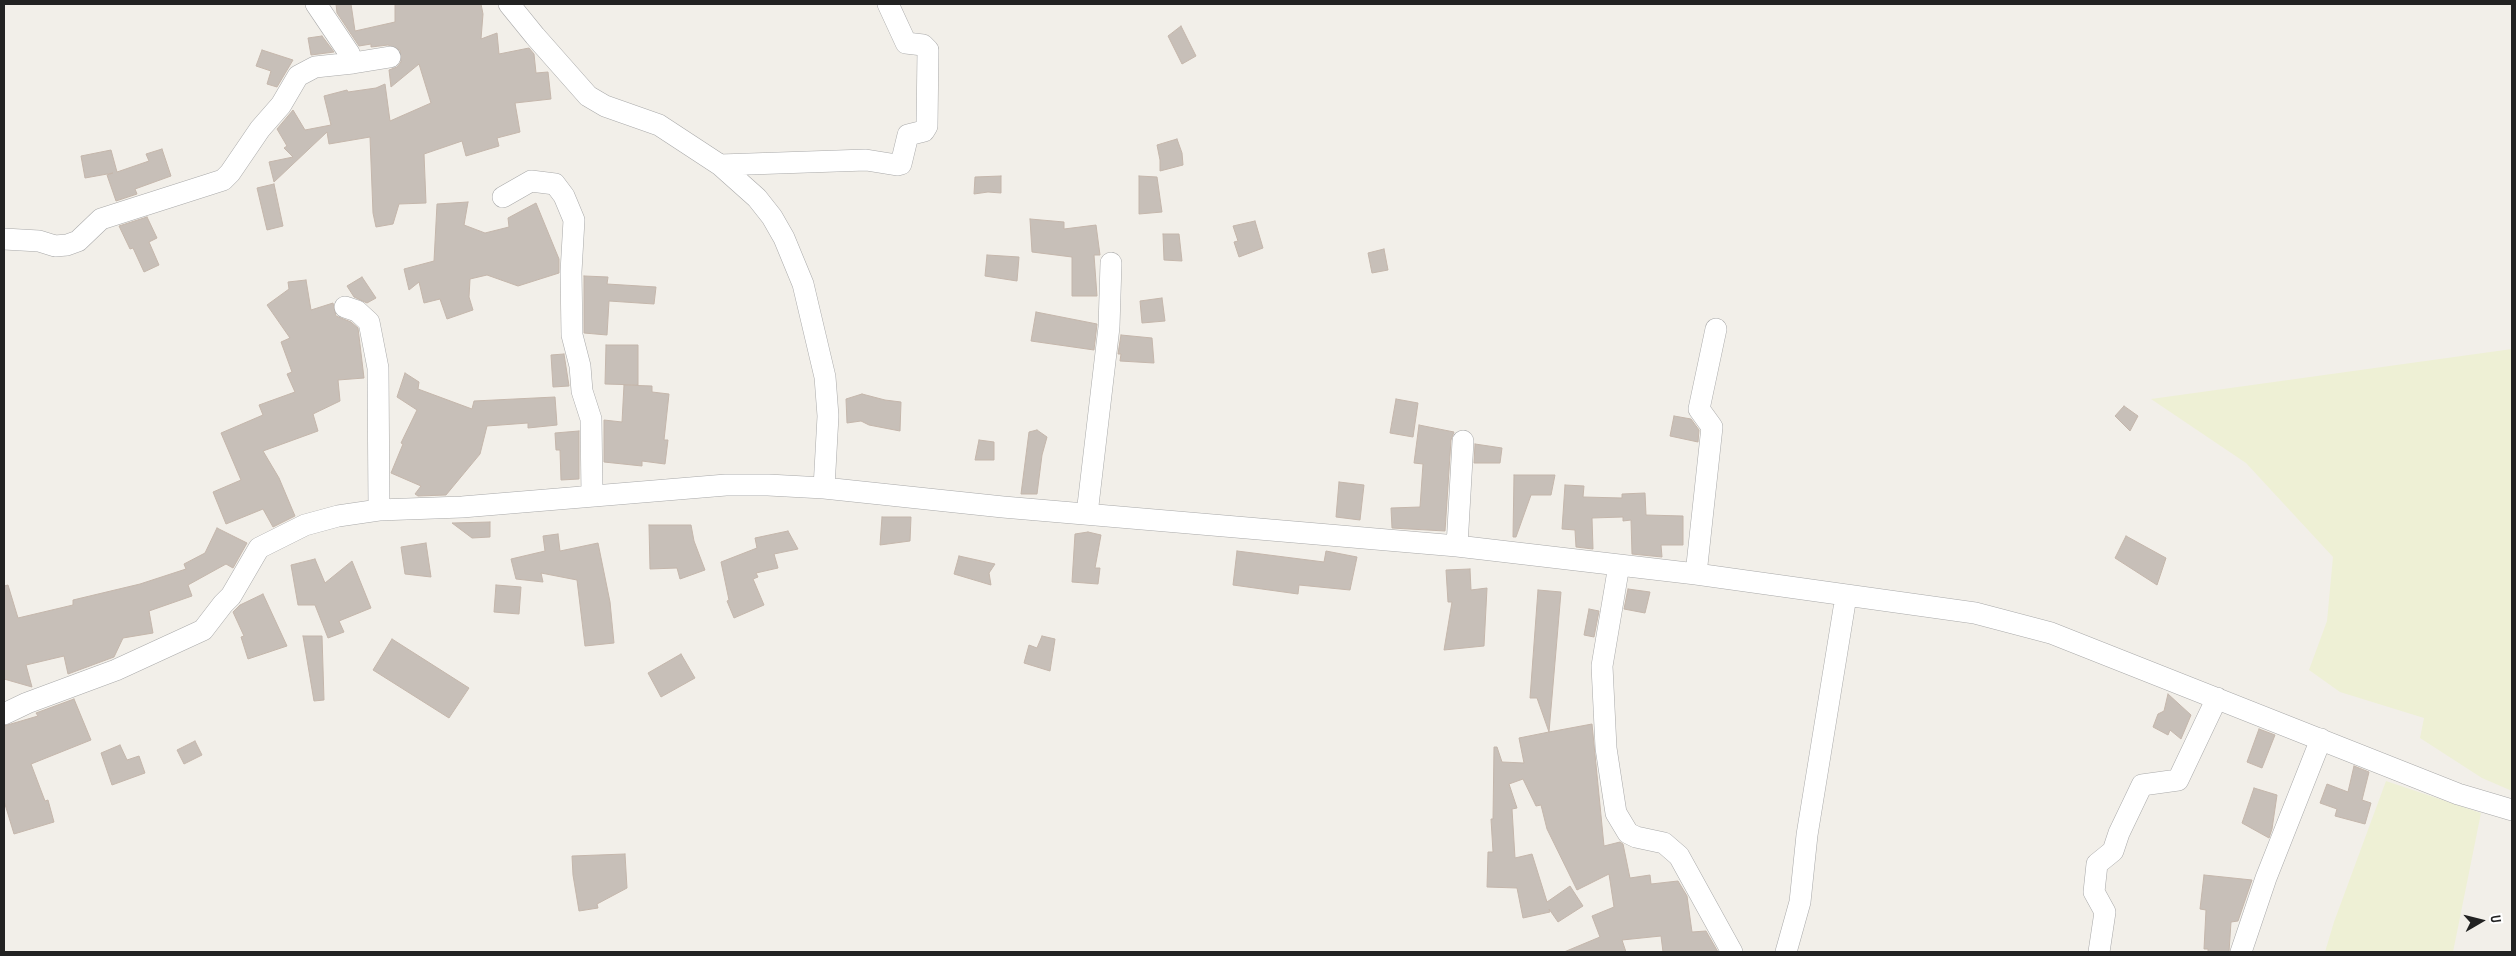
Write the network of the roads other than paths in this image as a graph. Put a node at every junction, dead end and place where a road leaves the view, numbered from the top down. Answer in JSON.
{"nodes":[{"id":1,"x":316,"y":4,"type":"edge"},
{"id":2,"x":509,"y":4,"type":"edge"},
{"id":3,"x":888,"y":4,"type":"edge"},
{"id":4,"x":390,"y":56,"type":"dead end"},
{"id":5,"x":353,"y":63,"type":"junction"},
{"id":6,"x":720,"y":165,"type":"junction"},
{"id":7,"x":503,"y":197,"type":"dead end"},
{"id":8,"x":4,"y":239,"type":"edge"},
{"id":9,"x":1111,"y":263,"type":"dead end"},
{"id":10,"x":345,"y":307,"type":"dead end"},
{"id":11,"x":1716,"y":329,"type":"dead end"},
{"id":12,"x":1462,"y":441,"type":"dead end"},
{"id":13,"x":824,"y":488,"type":"junction"},
{"id":14,"x":592,"y":495,"type":"junction"},
{"id":15,"x":379,"y":510,"type":"junction"},
{"id":16,"x":1087,"y":514,"type":"junction"},
{"id":17,"x":1457,"y":546,"type":"junction"},
{"id":18,"x":1619,"y":565,"type":"junction"},
{"id":19,"x":1696,"y":574,"type":"junction"},
{"id":20,"x":1846,"y":596,"type":"junction"},
{"id":21,"x":2217,"y":698,"type":"junction"},
{"id":22,"x":4,"y":714,"type":"edge"},
{"id":23,"x":2321,"y":739,"type":"junction"},
{"id":24,"x":2512,"y":810,"type":"edge"},
{"id":25,"x":1732,"y":952,"type":"edge"},
{"id":26,"x":1786,"y":952,"type":"edge"},
{"id":27,"x":2099,"y":952,"type":"edge"},
{"id":28,"x":2241,"y":952,"type":"edge"}],
"edges":[{"from":1,"to":5,"type":"street"},
{"from":2,"to":6,"type":"street"},
{"from":3,"to":6,"type":"street"},
{"from":4,"to":5,"type":"street"},
{"from":5,"to":8,"type":"street"},
{"from":6,"to":13,"type":"street"},
{"from":7,"to":14,"type":"street"},
{"from":9,"to":16,"type":"street"},
{"from":10,"to":15,"type":"street"},
{"from":11,"to":19,"type":"street"},
{"from":12,"to":17,"type":"street"},
{"from":13,"to":14,"type":"street"},
{"from":13,"to":16,"type":"street"},
{"from":14,"to":15,"type":"street"},
{"from":15,"to":22,"type":"street"},
{"from":16,"to":17,"type":"street"},
{"from":17,"to":18,"type":"street"},
{"from":18,"to":19,"type":"street"},
{"from":18,"to":25,"type":"street"},
{"from":19,"to":20,"type":"street"},
{"from":20,"to":21,"type":"street"},
{"from":20,"to":26,"type":"street"},
{"from":21,"to":23,"type":"street"},
{"from":21,"to":27,"type":"street"},
{"from":23,"to":24,"type":"street"},
{"from":23,"to":28,"type":"street"}]}
